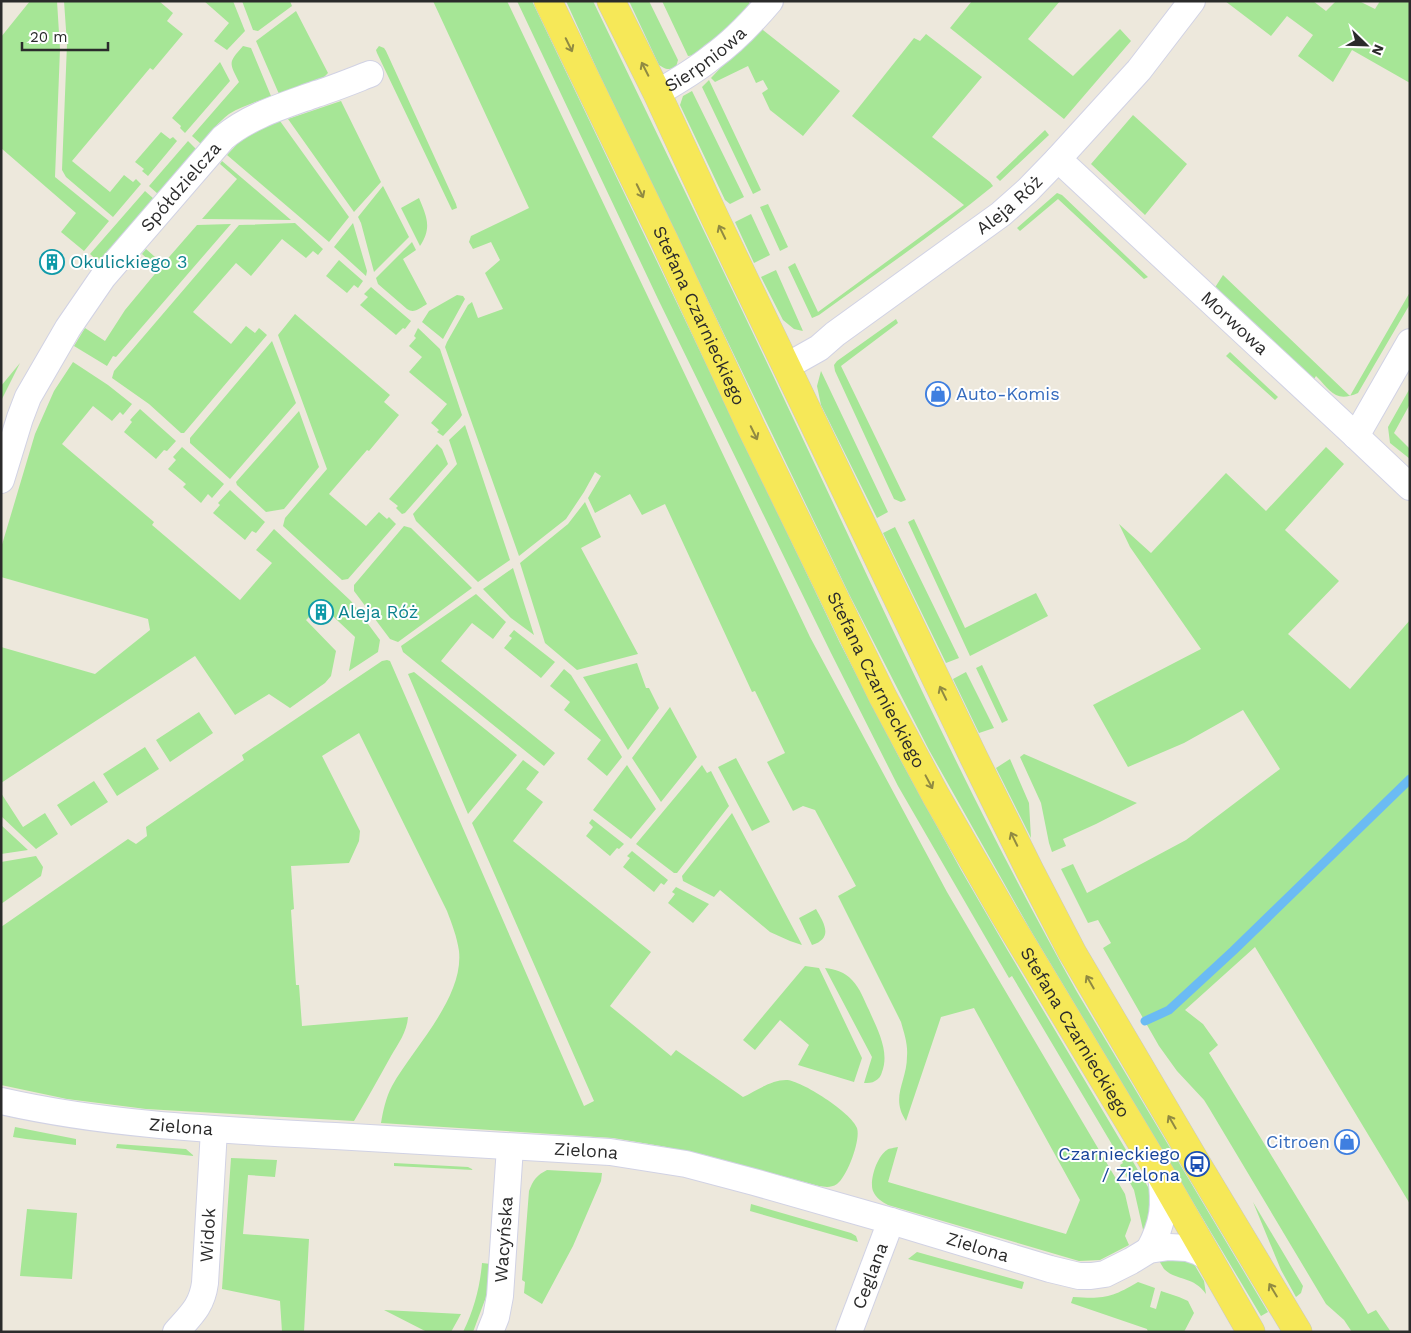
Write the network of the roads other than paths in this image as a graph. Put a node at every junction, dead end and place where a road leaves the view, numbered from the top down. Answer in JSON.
{"nodes":[{"id":1,"x":548,"y":1,"type":"edge"},
{"id":2,"x":611,"y":1,"type":"edge"},
{"id":3,"x":770,"y":1,"type":"edge"},
{"id":4,"x":1192,"y":1,"type":"edge"},
{"id":5,"x":370,"y":74,"type":"dead end"},
{"id":6,"x":657,"y":93,"type":"junction"},
{"id":7,"x":1058,"y":159,"type":"junction"},
{"id":8,"x":1410,"y":342,"type":"edge"},
{"id":9,"x":787,"y":366,"type":"junction"},
{"id":10,"x":1356,"y":436,"type":"junction"},
{"id":11,"x":1,"y":480,"type":"edge"},
{"id":12,"x":1410,"y":487,"type":"edge"},
{"id":13,"x":1,"y":1101,"type":"edge"},
{"id":14,"x":214,"y":1130,"type":"junction"},
{"id":15,"x":510,"y":1147,"type":"junction"},
{"id":16,"x":1161,"y":1175,"type":"junction"},
{"id":17,"x":891,"y":1221,"type":"junction"},
{"id":18,"x":1149,"y":1250,"type":"junction"},
{"id":19,"x":1209,"y":1258,"type":"junction"},
{"id":20,"x":176,"y":1332,"type":"edge"},
{"id":21,"x":490,"y":1332,"type":"edge"},
{"id":22,"x":849,"y":1332,"type":"edge"},
{"id":23,"x":1251,"y":1332,"type":"edge"},
{"id":24,"x":1298,"y":1332,"type":"edge"}],
"edges":[{"from":1,"to":16,"type":"main road","name":"Stefana Czarnieckiego","one_way":true},
{"from":6,"to":2,"type":"main road","one_way":true},
{"from":3,"to":6,"type":"street","name":"Sierpniowa"},
{"from":4,"to":7,"type":"street","name":"Aleja Róż"},
{"from":5,"to":11,"type":"street","name":"Spółdzielcza"},
{"from":9,"to":6,"type":"main road","one_way":true},
{"from":7,"to":9,"type":"street","name":"Aleja Róż"},
{"from":7,"to":10,"type":"street","name":"Morwowa"},
{"from":8,"to":10,"type":"street"},
{"from":24,"to":9,"type":"main road","one_way":true},
{"from":10,"to":12,"type":"street","name":"Morwowa"},
{"from":13,"to":14,"type":"street","name":"Zielona"},
{"from":14,"to":15,"type":"street","name":"Zielona"},
{"from":14,"to":20,"type":"street","name":"Widok"},
{"from":15,"to":17,"type":"street","name":"Zielona"},
{"from":15,"to":21,"type":"street","name":"Wacyńska"},
{"from":16,"to":18,"type":"street"},
{"from":16,"to":19,"type":"main road","name":"Stefana Czarnieckiego"},
{"from":17,"to":18,"type":"street","name":"Zielona"},
{"from":17,"to":22,"type":"street","name":"Ceglana"},
{"from":18,"to":19,"type":"street","name":"Zielona"},
{"from":19,"to":23,"type":"main road","name":"Stefana Czarnieckiego"}]}
